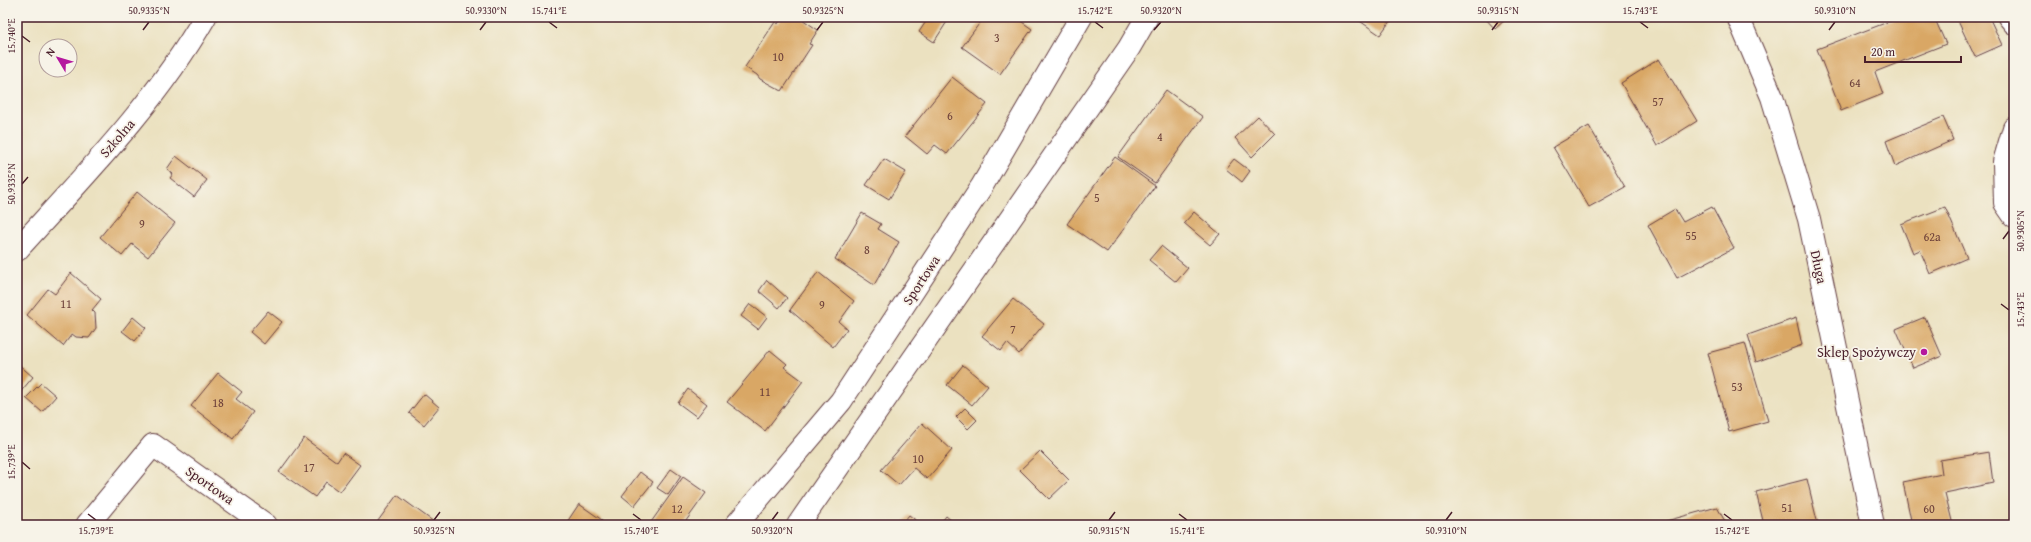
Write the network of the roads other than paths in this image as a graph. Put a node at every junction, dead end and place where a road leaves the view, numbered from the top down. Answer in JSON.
{"nodes":[{"id":1,"x":205,"y":17,"type":"edge"},
{"id":2,"x":1081,"y":17,"type":"edge"},
{"id":3,"x":1147,"y":17,"type":"edge"},
{"id":4,"x":1738,"y":17,"type":"edge"},
{"id":5,"x":2009,"y":17,"type":"edge"},
{"id":6,"x":2014,"y":23,"type":"edge"},
{"id":7,"x":2014,"y":128,"type":"edge"},
{"id":8,"x":2014,"y":216,"type":"edge"},
{"id":9,"x":17,"y":250,"type":"edge"},
{"id":10,"x":87,"y":525,"type":"edge"},
{"id":11,"x":266,"y":525,"type":"edge"},
{"id":12,"x":736,"y":525,"type":"edge"},
{"id":13,"x":798,"y":525,"type":"edge"},
{"id":14,"x":1873,"y":525,"type":"edge"}],
"edges":[{"from":1,"to":9,"type":"street","name":"Szkolna"},
{"from":2,"to":12,"type":"street","name":"Sportowa"},
{"from":3,"to":13,"type":"street"},
{"from":4,"to":14,"type":"street","name":"Długa"},
{"from":5,"to":6,"type":"street"},
{"from":7,"to":8,"type":"street"},
{"from":10,"to":11,"type":"street","name":"Sportowa"}]}
